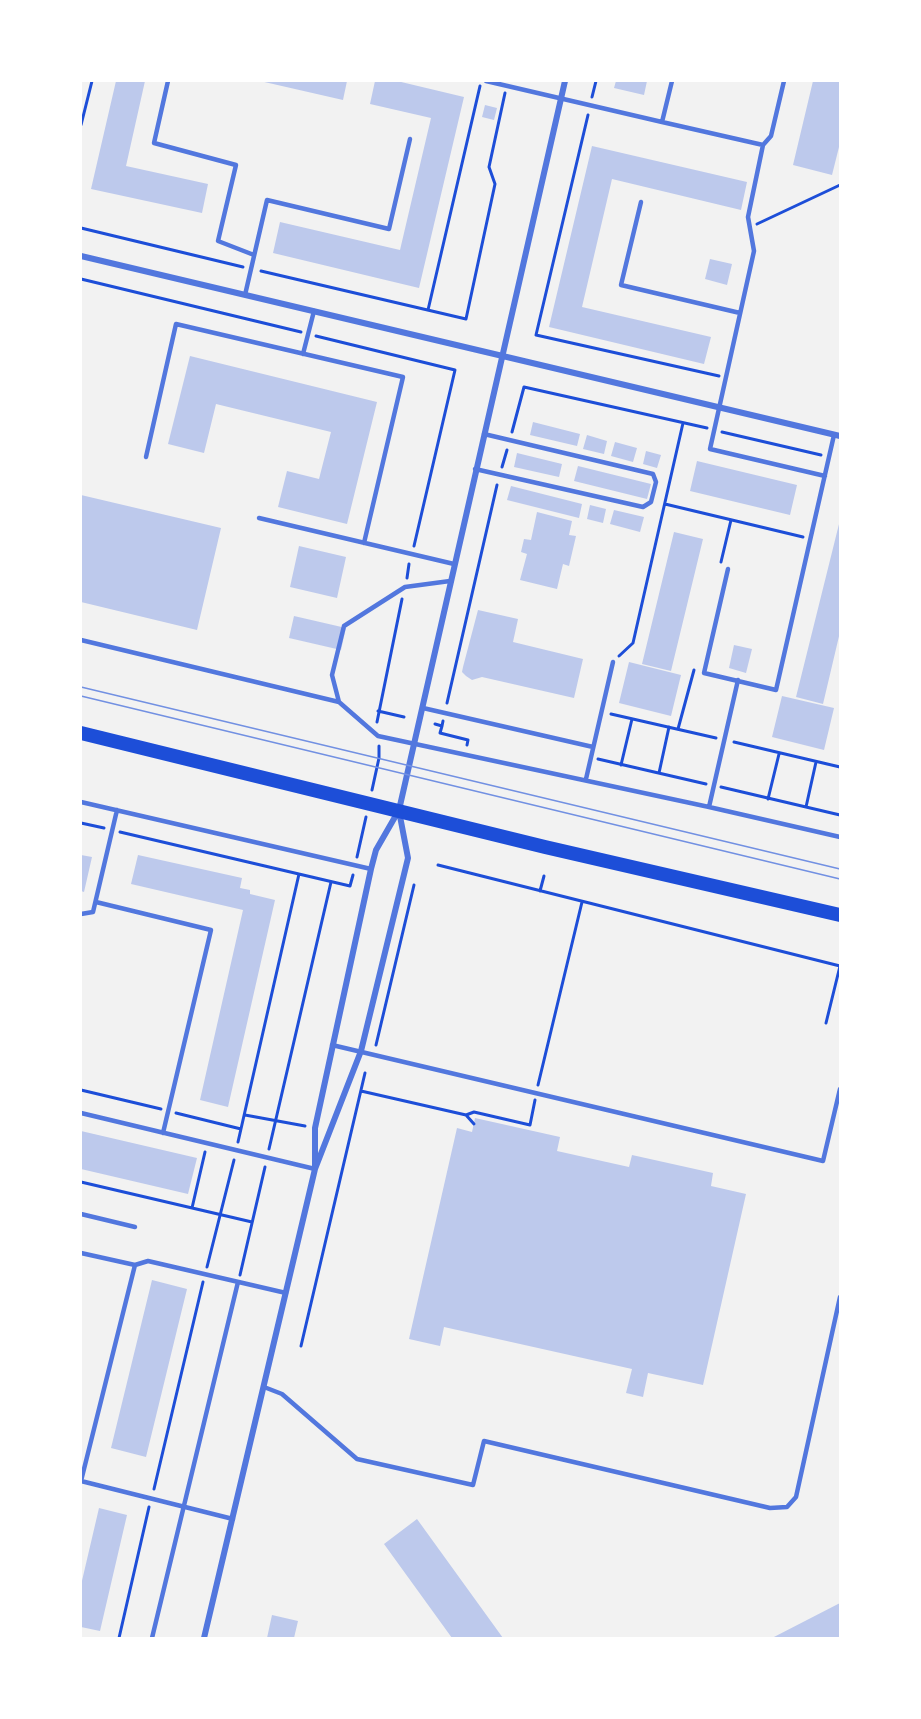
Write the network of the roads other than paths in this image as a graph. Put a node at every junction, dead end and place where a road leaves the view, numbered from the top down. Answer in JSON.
{"nodes":[{"id":1,"x":168,"y":81,"type":"edge"},
{"id":2,"x":486,"y":81,"type":"edge"},
{"id":3,"x":565,"y":81,"type":"edge"},
{"id":4,"x":672,"y":81,"type":"edge"},
{"id":5,"x":784,"y":81,"type":"edge"},
{"id":6,"x":561,"y":98,"type":"junction"},
{"id":7,"x":662,"y":122,"type":"junction"},
{"id":8,"x":410,"y":139,"type":"dead end"},
{"id":9,"x":763,"y":145,"type":"junction"},
{"id":10,"x":641,"y":202,"type":"dead end"},
{"id":11,"x":254,"y":255,"type":"junction"},
{"id":12,"x":81,"y":256,"type":"edge"},
{"id":13,"x":245,"y":294,"type":"junction"},
{"id":14,"x":314,"y":311,"type":"junction"},
{"id":15,"x":741,"y":313,"type":"junction"},
{"id":16,"x":303,"y":354,"type":"junction"},
{"id":17,"x":503,"y":357,"type":"junction"},
{"id":18,"x":720,"y":408,"type":"junction"},
{"id":19,"x":484,"y":434,"type":"junction"},
{"id":20,"x":837,"y":436,"type":"edge"},
{"id":21,"x":146,"y":457,"type":"dead end"},
{"id":22,"x":475,"y":468,"type":"junction"},
{"id":23,"x":825,"y":476,"type":"junction"},
{"id":24,"x":259,"y":518,"type":"dead end"},
{"id":25,"x":364,"y":543,"type":"junction"},
{"id":26,"x":454,"y":564,"type":"junction"},
{"id":27,"x":728,"y":569,"type":"dead end"},
{"id":28,"x":450,"y":581,"type":"junction"},
{"id":29,"x":81,"y":640,"type":"edge"},
{"id":30,"x":613,"y":662,"type":"road end"},
{"id":31,"x":738,"y":680,"type":"junction"},
{"id":32,"x":339,"y":702,"type":"junction"},
{"id":33,"x":423,"y":708,"type":"junction"},
{"id":34,"x":81,"y":733,"type":"edge"},
{"id":35,"x":415,"y":743,"type":"junction"},
{"id":36,"x":593,"y":747,"type":"junction"},
{"id":37,"x":586,"y":779,"type":"junction"},
{"id":38,"x":81,"y":802,"type":"edge"},
{"id":39,"x":709,"y":807,"type":"junction"},
{"id":40,"x":117,"y":810,"type":"junction"},
{"id":41,"x":399,"y":810,"type":"junction"},
{"id":42,"x":840,"y":837,"type":"edge"},
{"id":43,"x":371,"y":869,"type":"junction"},
{"id":44,"x":96,"y":902,"type":"junction"},
{"id":45,"x":81,"y":914,"type":"edge"},
{"id":46,"x":840,"y":915,"type":"edge"},
{"id":47,"x":332,"y":1045,"type":"junction"},
{"id":48,"x":361,"y":1051,"type":"junction"},
{"id":49,"x":840,"y":1089,"type":"edge"},
{"id":50,"x":81,"y":1113,"type":"edge"},
{"id":51,"x":163,"y":1132,"type":"junction"},
{"id":52,"x":315,"y":1169,"type":"junction"},
{"id":53,"x":81,"y":1214,"type":"edge"},
{"id":54,"x":135,"y":1227,"type":"dead end"},
{"id":55,"x":81,"y":1253,"type":"edge"},
{"id":56,"x":135,"y":1265,"type":"junction"},
{"id":57,"x":238,"y":1282,"type":"junction"},
{"id":58,"x":286,"y":1293,"type":"junction"},
{"id":59,"x":840,"y":1297,"type":"edge"},
{"id":60,"x":264,"y":1387,"type":"junction"},
{"id":61,"x":81,"y":1481,"type":"edge"},
{"id":62,"x":183,"y":1507,"type":"junction"},
{"id":63,"x":234,"y":1520,"type":"junction"},
{"id":64,"x":152,"y":1638,"type":"edge"},
{"id":65,"x":204,"y":1638,"type":"edge"}],
"edges":[{"from":1,"to":11,"type":"lane"},
{"from":2,"to":6,"type":"lane"},
{"from":3,"to":6,"type":"street"},
{"from":4,"to":7,"type":"lane"},
{"from":5,"to":9,"type":"lane"},
{"from":6,"to":7,"type":"lane"},
{"from":6,"to":17,"type":"street"},
{"from":7,"to":9,"type":"lane"},
{"from":8,"to":11,"type":"lane"},
{"from":9,"to":15,"type":"lane"},
{"from":10,"to":15,"type":"lane"},
{"from":11,"to":13,"type":"lane"},
{"from":12,"to":13,"type":"street"},
{"from":13,"to":14,"type":"street"},
{"from":14,"to":16,"type":"lane"},
{"from":14,"to":17,"type":"street"},
{"from":15,"to":18,"type":"lane"},
{"from":16,"to":21,"type":"lane"},
{"from":16,"to":25,"type":"lane"},
{"from":17,"to":18,"type":"street"},
{"from":17,"to":19,"type":"street"},
{"from":18,"to":20,"type":"street"},
{"from":18,"to":23,"type":"lane"},
{"from":19,"to":22,"type":"street"},
{"from":19,"to":22,"type":"lane"},
{"from":20,"to":23,"type":"lane"},
{"from":22,"to":26,"type":"street"},
{"from":23,"to":31,"type":"lane"},
{"from":24,"to":25,"type":"lane"},
{"from":25,"to":26,"type":"lane"},
{"from":26,"to":28,"type":"street"},
{"from":27,"to":31,"type":"lane"},
{"from":28,"to":32,"type":"lane"},
{"from":28,"to":33,"type":"street"},
{"from":29,"to":32,"type":"lane"},
{"from":30,"to":36,"type":"lane"},
{"from":31,"to":39,"type":"lane"},
{"from":32,"to":35,"type":"lane"},
{"from":33,"to":35,"type":"street"},
{"from":33,"to":36,"type":"lane"},
{"from":34,"to":41,"type":"highway"},
{"from":35,"to":37,"type":"lane"},
{"from":35,"to":41,"type":"street"},
{"from":36,"to":37,"type":"lane"},
{"from":37,"to":39,"type":"lane"},
{"from":38,"to":40,"type":"lane"},
{"from":39,"to":42,"type":"lane"},
{"from":40,"to":43,"type":"lane"},
{"from":40,"to":44,"type":"lane"},
{"from":41,"to":43,"type":"street"},
{"from":41,"to":46,"type":"highway"},
{"from":41,"to":48,"type":"street"},
{"from":43,"to":47,"type":"street"},
{"from":44,"to":45,"type":"lane"},
{"from":44,"to":51,"type":"lane"},
{"from":47,"to":48,"type":"lane"},
{"from":47,"to":52,"type":"street"},
{"from":48,"to":49,"type":"lane"},
{"from":48,"to":52,"type":"street"},
{"from":50,"to":51,"type":"lane"},
{"from":51,"to":52,"type":"lane"},
{"from":52,"to":58,"type":"street"},
{"from":53,"to":54,"type":"lane"},
{"from":55,"to":56,"type":"lane"},
{"from":56,"to":57,"type":"lane"},
{"from":56,"to":61,"type":"lane"},
{"from":57,"to":58,"type":"lane"},
{"from":57,"to":62,"type":"lane"},
{"from":58,"to":60,"type":"street"},
{"from":59,"to":60,"type":"lane"},
{"from":60,"to":63,"type":"street"},
{"from":61,"to":62,"type":"lane"},
{"from":62,"to":63,"type":"lane"},
{"from":62,"to":64,"type":"lane"},
{"from":63,"to":65,"type":"street"}]}
